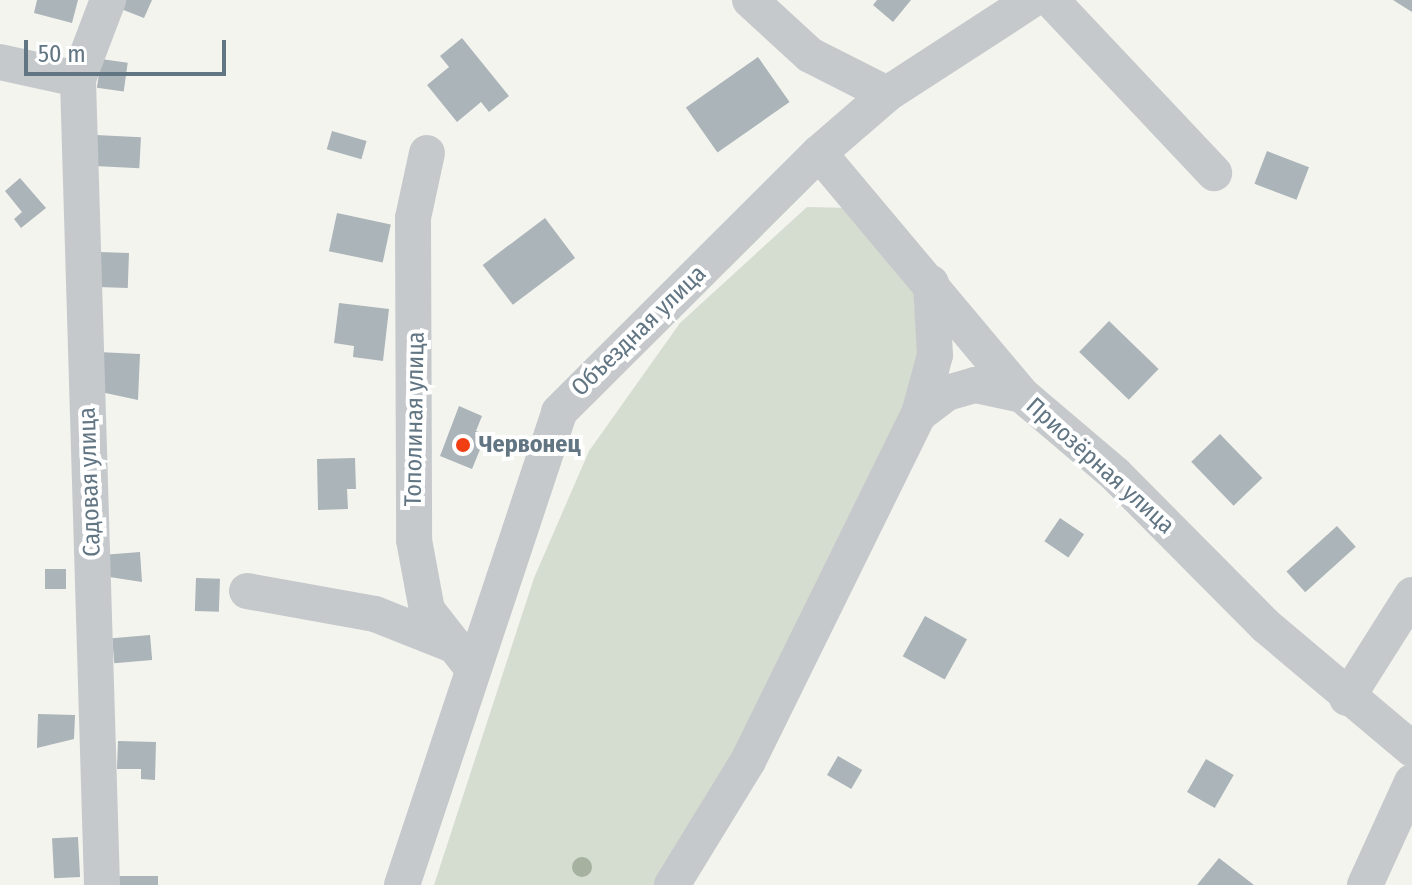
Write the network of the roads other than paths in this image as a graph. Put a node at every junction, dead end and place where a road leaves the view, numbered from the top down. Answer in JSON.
{"nodes":[{"id":1,"x":108,"y":0,"type":"edge"},
{"id":2,"x":750,"y":0,"type":"edge"},
{"id":3,"x":1032,"y":0,"type":"edge"},
{"id":4,"x":1051,"y":0,"type":"edge"},
{"id":5,"x":0,"y":62,"type":"edge"},
{"id":6,"x":78,"y":79,"type":"junction"},
{"id":7,"x":887,"y":94,"type":"junction"},
{"id":8,"x":427,"y":153,"type":"dead end"},
{"id":9,"x":819,"y":153,"type":"junction"},
{"id":10,"x":1214,"y":173,"type":"dead end"},
{"id":11,"x":930,"y":281,"type":"junction"},
{"id":12,"x":1022,"y":395,"type":"junction"},
{"id":13,"x":919,"y":414,"type":"junction"},
{"id":14,"x":247,"y":591,"type":"dead end"},
{"id":15,"x":1412,"y":595,"type":"edge"},
{"id":16,"x":463,"y":657,"type":"junction"},
{"id":17,"x":1347,"y":698,"type":"junction"},
{"id":18,"x":1412,"y":749,"type":"edge"},
{"id":19,"x":1412,"y":782,"type":"edge"},
{"id":20,"x":102,"y":885,"type":"edge"},
{"id":21,"x":402,"y":885,"type":"edge"},
{"id":22,"x":672,"y":885,"type":"edge"},
{"id":23,"x":1365,"y":885,"type":"edge"}],
"edges":[{"from":1,"to":6,"type":"street","name":"Садовая улица"},
{"from":2,"to":7,"type":"street"},
{"from":3,"to":7,"type":"street","name":"Объездная улица"},
{"from":4,"to":10,"type":"street"},
{"from":5,"to":6,"type":"street"},
{"from":6,"to":20,"type":"street","name":"Садовая улица"},
{"from":7,"to":9,"type":"street","name":"Объездная улица"},
{"from":8,"to":16,"type":"street","name":"Тополиная улица"},
{"from":9,"to":11,"type":"street","name":"Приозёрная улица"},
{"from":9,"to":16,"type":"street","name":"Объездная улица"},
{"from":11,"to":12,"type":"street","name":"Приозёрная улица"},
{"from":11,"to":13,"type":"street"},
{"from":12,"to":13,"type":"street"},
{"from":12,"to":17,"type":"street","name":"Приозёрная улица"},
{"from":13,"to":22,"type":"street"},
{"from":14,"to":16,"type":"street"},
{"from":15,"to":17,"type":"street"},
{"from":16,"to":21,"type":"street","name":"Объездная улица"},
{"from":17,"to":18,"type":"street","name":"Приозёрная улица"},
{"from":19,"to":23,"type":"street"}]}
